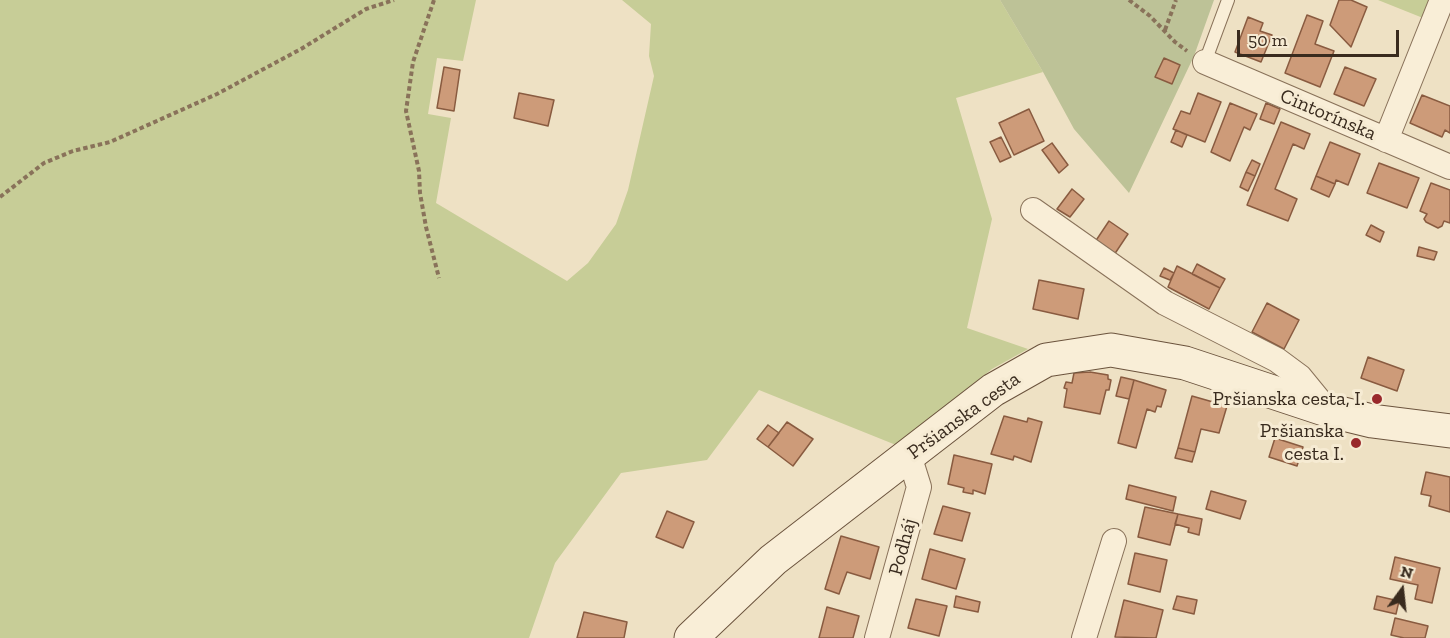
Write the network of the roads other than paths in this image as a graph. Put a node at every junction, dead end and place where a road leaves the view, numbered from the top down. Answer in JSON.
{"nodes":[{"id":1,"x":1228,"y":0,"type":"edge"},
{"id":2,"x":1442,"y":0,"type":"edge"},
{"id":3,"x":1206,"y":62,"type":"joint"},
{"id":4,"x":1386,"y":140,"type":"junction"},
{"id":5,"x":1450,"y":166,"type":"edge"},
{"id":6,"x":1033,"y":210,"type":"dead end"},
{"id":7,"x":1327,"y":410,"type":"junction"},
{"id":8,"x":1450,"y":431,"type":"edge"},
{"id":9,"x":909,"y":455,"type":"junction"},
{"id":10,"x":1114,"y":541,"type":"dead end"},
{"id":11,"x":691,"y":638,"type":"edge"},
{"id":12,"x":877,"y":638,"type":"edge"},
{"id":13,"x":1084,"y":638,"type":"edge"}],
"edges":[{"from":1,"to":3,"type":"lane"},
{"from":2,"to":4,"type":"street"},
{"from":3,"to":4,"type":"street","name":"Cintorínska"},
{"from":4,"to":5,"type":"street","name":"Cintorínska"},
{"from":6,"to":7,"type":"street"},
{"from":7,"to":8,"type":"street","name":"Pršianska cesta"},
{"from":7,"to":9,"type":"street","name":"Pršianska cesta"},
{"from":9,"to":11,"type":"street","name":"Pršianska cesta"},
{"from":9,"to":12,"type":"street","name":"Podháj"},
{"from":10,"to":13,"type":"street"}]}
